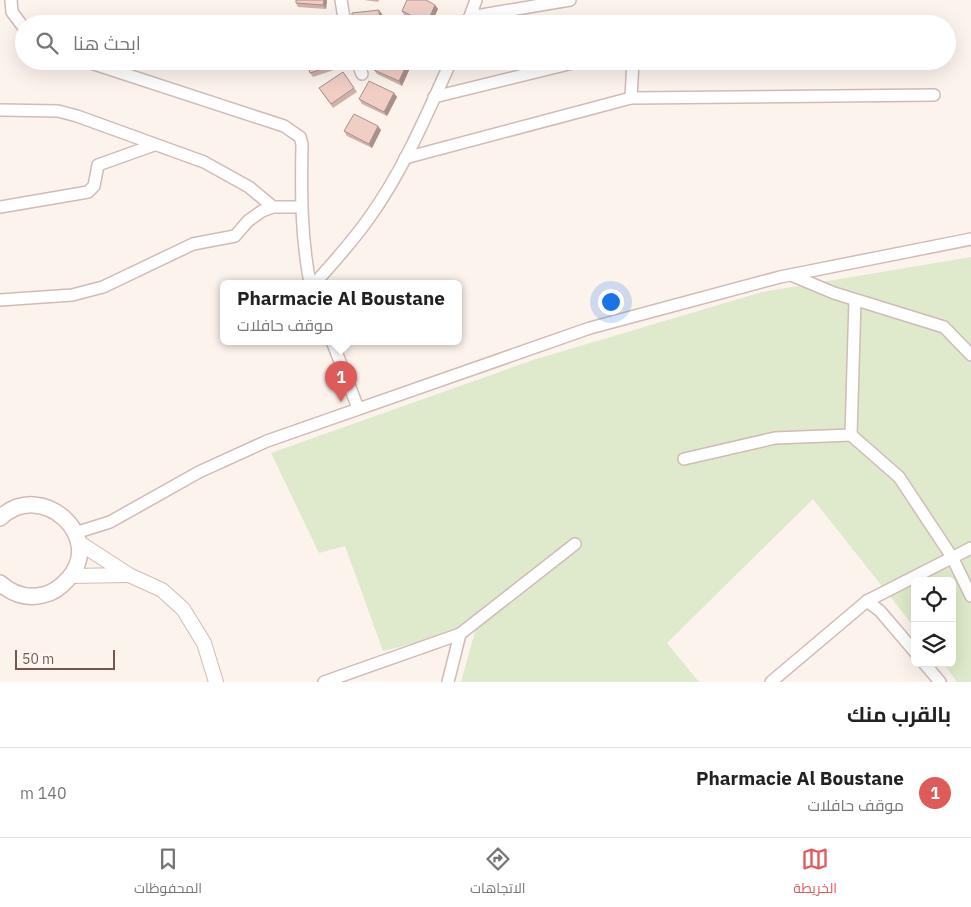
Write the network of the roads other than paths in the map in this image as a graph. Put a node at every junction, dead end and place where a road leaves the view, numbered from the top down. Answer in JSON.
{"nodes":[{"id":1,"x":11,"y":0,"type":"edge"},
{"id":2,"x":341,"y":0,"type":"edge"},
{"id":3,"x":476,"y":0,"type":"edge"},
{"id":4,"x":570,"y":0,"type":"edge"},
{"id":5,"x":343,"y":15,"type":"edge"},
{"id":6,"x":471,"y":15,"type":"edge"},
{"id":7,"x":498,"y":15,"type":"edge"},
{"id":8,"x":15,"y":16,"type":"edge"},
{"id":9,"x":112,"y":70,"type":"edge"},
{"id":10,"x":360,"y":70,"type":"edge"},
{"id":11,"x":447,"y":70,"type":"edge"},
{"id":12,"x":544,"y":70,"type":"edge"},
{"id":13,"x":632,"y":70,"type":"edge"},
{"id":14,"x":362,"y":74,"type":"dead end"},
{"id":15,"x":934,"y":95,"type":"dead end"},
{"id":16,"x":434,"y":97,"type":"junction"},
{"id":17,"x":631,"y":98,"type":"junction"},
{"id":18,"x":0,"y":110,"type":"edge"},
{"id":19,"x":154,"y":145,"type":"junction"},
{"id":20,"x":405,"y":158,"type":"junction"},
{"id":21,"x":300,"y":206,"type":"junction"},
{"id":22,"x":273,"y":207,"type":"junction"},
{"id":23,"x":0,"y":208,"type":"edge"},
{"id":24,"x":971,"y":239,"type":"edge"},
{"id":25,"x":791,"y":274,"type":"junction"},
{"id":26,"x":309,"y":280,"type":"edge"},
{"id":27,"x":318,"y":280,"type":"edge"},
{"id":28,"x":0,"y":300,"type":"edge"},
{"id":29,"x":855,"y":300,"type":"junction"},
{"id":30,"x":334,"y":345,"type":"edge"},
{"id":31,"x":971,"y":354,"type":"edge"},
{"id":32,"x":358,"y":408,"type":"junction"},
{"id":33,"x":851,"y":435,"type":"junction"},
{"id":34,"x":684,"y":459,"type":"dead end"},
{"id":35,"x":0,"y":518,"type":"edge"},
{"id":36,"x":77,"y":538,"type":"junction"},
{"id":37,"x":575,"y":544,"type":"dead end"},
{"id":38,"x":971,"y":548,"type":"edge"},
{"id":39,"x":952,"y":557,"type":"junction"},
{"id":40,"x":129,"y":575,"type":"junction"},
{"id":41,"x":71,"y":576,"type":"junction"},
{"id":42,"x":2,"y":589,"type":"edge"},
{"id":43,"x":971,"y":596,"type":"edge"},
{"id":44,"x":867,"y":601,"type":"junction"},
{"id":45,"x":460,"y":634,"type":"junction"},
{"id":46,"x":911,"y":647,"type":"edge"},
{"id":47,"x":927,"y":667,"type":"edge"},
{"id":48,"x":216,"y":682,"type":"edge"},
{"id":49,"x":324,"y":682,"type":"edge"},
{"id":50,"x":448,"y":682,"type":"edge"},
{"id":51,"x":771,"y":682,"type":"edge"},
{"id":52,"x":940,"y":682,"type":"edge"}],
"edges":[{"from":1,"to":8,"type":"street"},
{"from":2,"to":5,"type":"street"},
{"from":3,"to":6,"type":"street"},
{"from":4,"to":7,"type":"street"},
{"from":9,"to":21,"type":"street"},
{"from":10,"to":14,"type":"street"},
{"from":11,"to":16,"type":"street"},
{"from":12,"to":16,"type":"street"},
{"from":13,"to":17,"type":"street"},
{"from":15,"to":17,"type":"street"},
{"from":16,"to":20,"type":"street"},
{"from":17,"to":20,"type":"street"},
{"from":18,"to":19,"type":"street"},
{"from":19,"to":22,"type":"street"},
{"from":19,"to":23,"type":"street"},
{"from":20,"to":27,"type":"street"},
{"from":21,"to":22,"type":"street"},
{"from":21,"to":26,"type":"street"},
{"from":22,"to":28,"type":"street"},
{"from":24,"to":25,"type":"street"},
{"from":25,"to":29,"type":"street"},
{"from":25,"to":32,"type":"street"},
{"from":29,"to":31,"type":"street"},
{"from":29,"to":33,"type":"street"},
{"from":30,"to":32,"type":"street"},
{"from":32,"to":36,"type":"street"},
{"from":33,"to":34,"type":"street"},
{"from":33,"to":39,"type":"street"},
{"from":35,"to":36,"type":"main road"},
{"from":36,"to":40,"type":"street"},
{"from":36,"to":41,"type":"main road"},
{"from":37,"to":45,"type":"street"},
{"from":38,"to":39,"type":"street"},
{"from":39,"to":43,"type":"street"},
{"from":39,"to":44,"type":"street"},
{"from":40,"to":41,"type":"street"},
{"from":40,"to":48,"type":"street"},
{"from":41,"to":42,"type":"main road"},
{"from":44,"to":46,"type":"street"},
{"from":44,"to":51,"type":"street"},
{"from":45,"to":49,"type":"street"},
{"from":45,"to":50,"type":"street"},
{"from":47,"to":52,"type":"street"}]}
